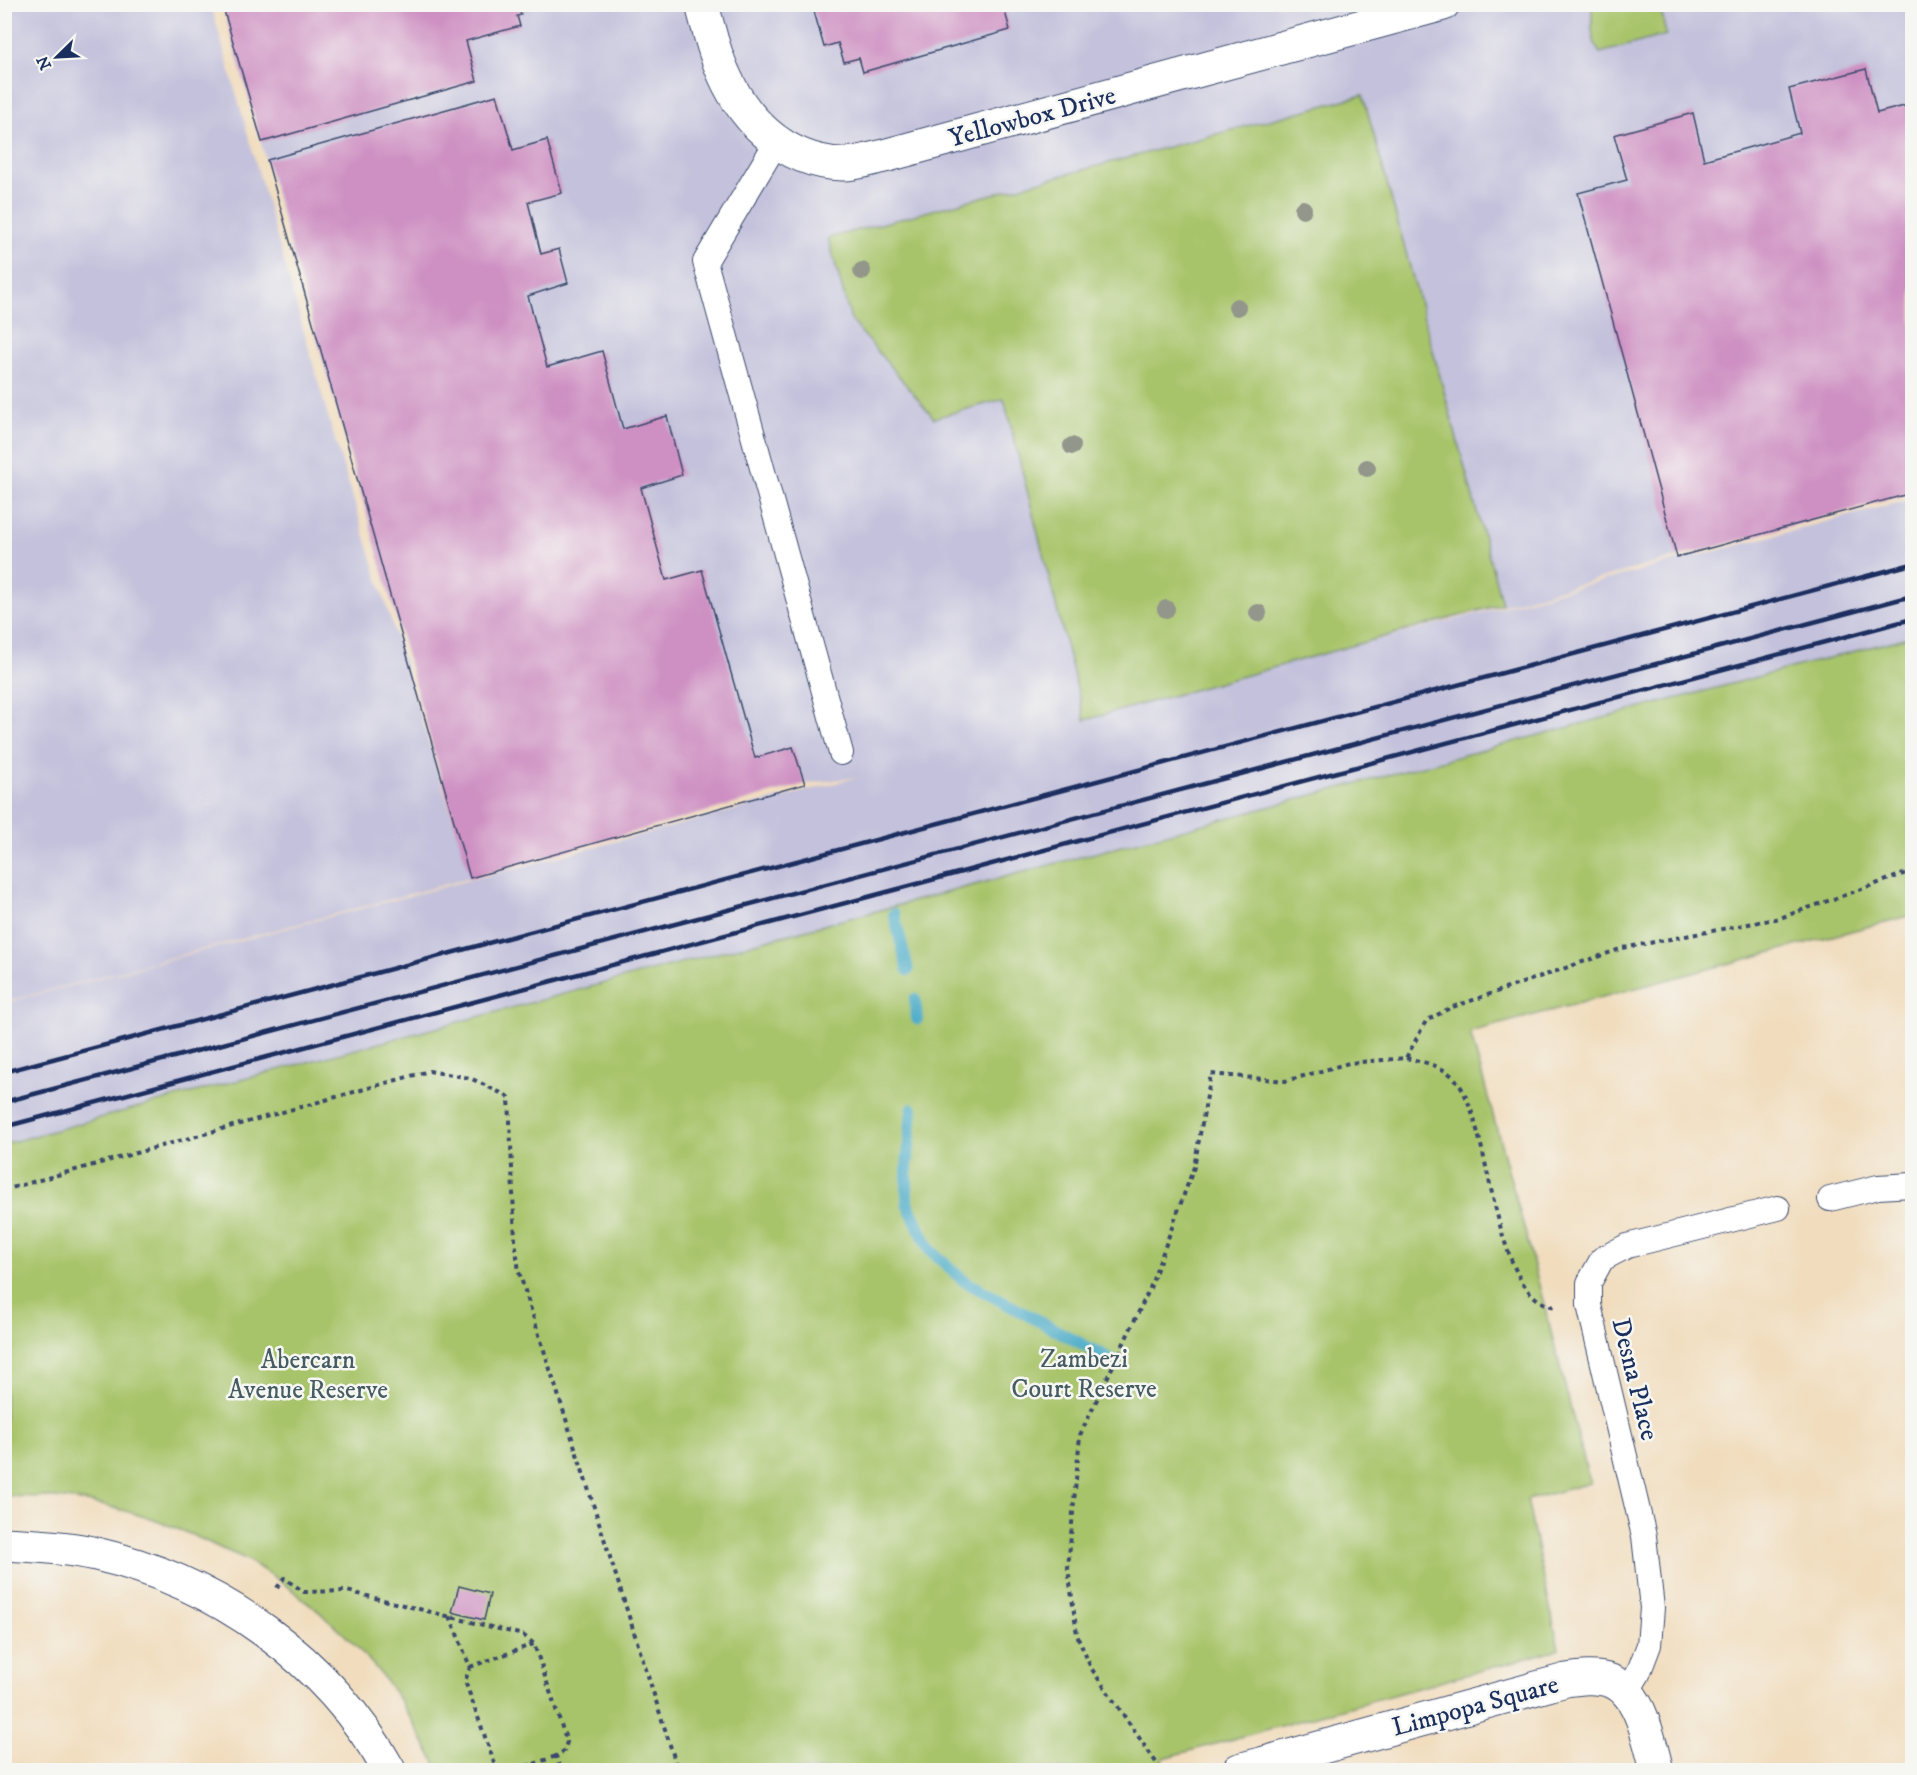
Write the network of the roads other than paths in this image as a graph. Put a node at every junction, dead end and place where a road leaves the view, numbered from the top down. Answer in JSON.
{"nodes":[{"id":1,"x":702,"y":4,"type":"edge"},
{"id":2,"x":1443,"y":4,"type":"edge"},
{"id":3,"x":776,"y":143,"type":"junction"},
{"id":4,"x":841,"y":753,"type":"dead end"},
{"id":5,"x":1912,"y":1185,"type":"edge"},
{"id":6,"x":1830,"y":1199,"type":"dead end"},
{"id":7,"x":1778,"y":1208,"type":"dead end"},
{"id":8,"x":4,"y":1544,"type":"edge"},
{"id":9,"x":1627,"y":1692,"type":"junction"},
{"id":10,"x":389,"y":1770,"type":"edge"},
{"id":11,"x":1239,"y":1770,"type":"edge"},
{"id":12,"x":1657,"y":1770,"type":"edge"}],
"edges":[{"from":1,"to":3,"type":"street","name":"Yellowbox Drive"},
{"from":2,"to":3,"type":"street","name":"Yellowbox Drive"},
{"from":3,"to":4,"type":"lane"},
{"from":5,"to":6,"type":"lane"},
{"from":7,"to":9,"type":"lane","name":"Desna Place"},
{"from":8,"to":10,"type":"street"},
{"from":9,"to":11,"type":"street","name":"Limpopa Square"},
{"from":9,"to":12,"type":"street"}]}
